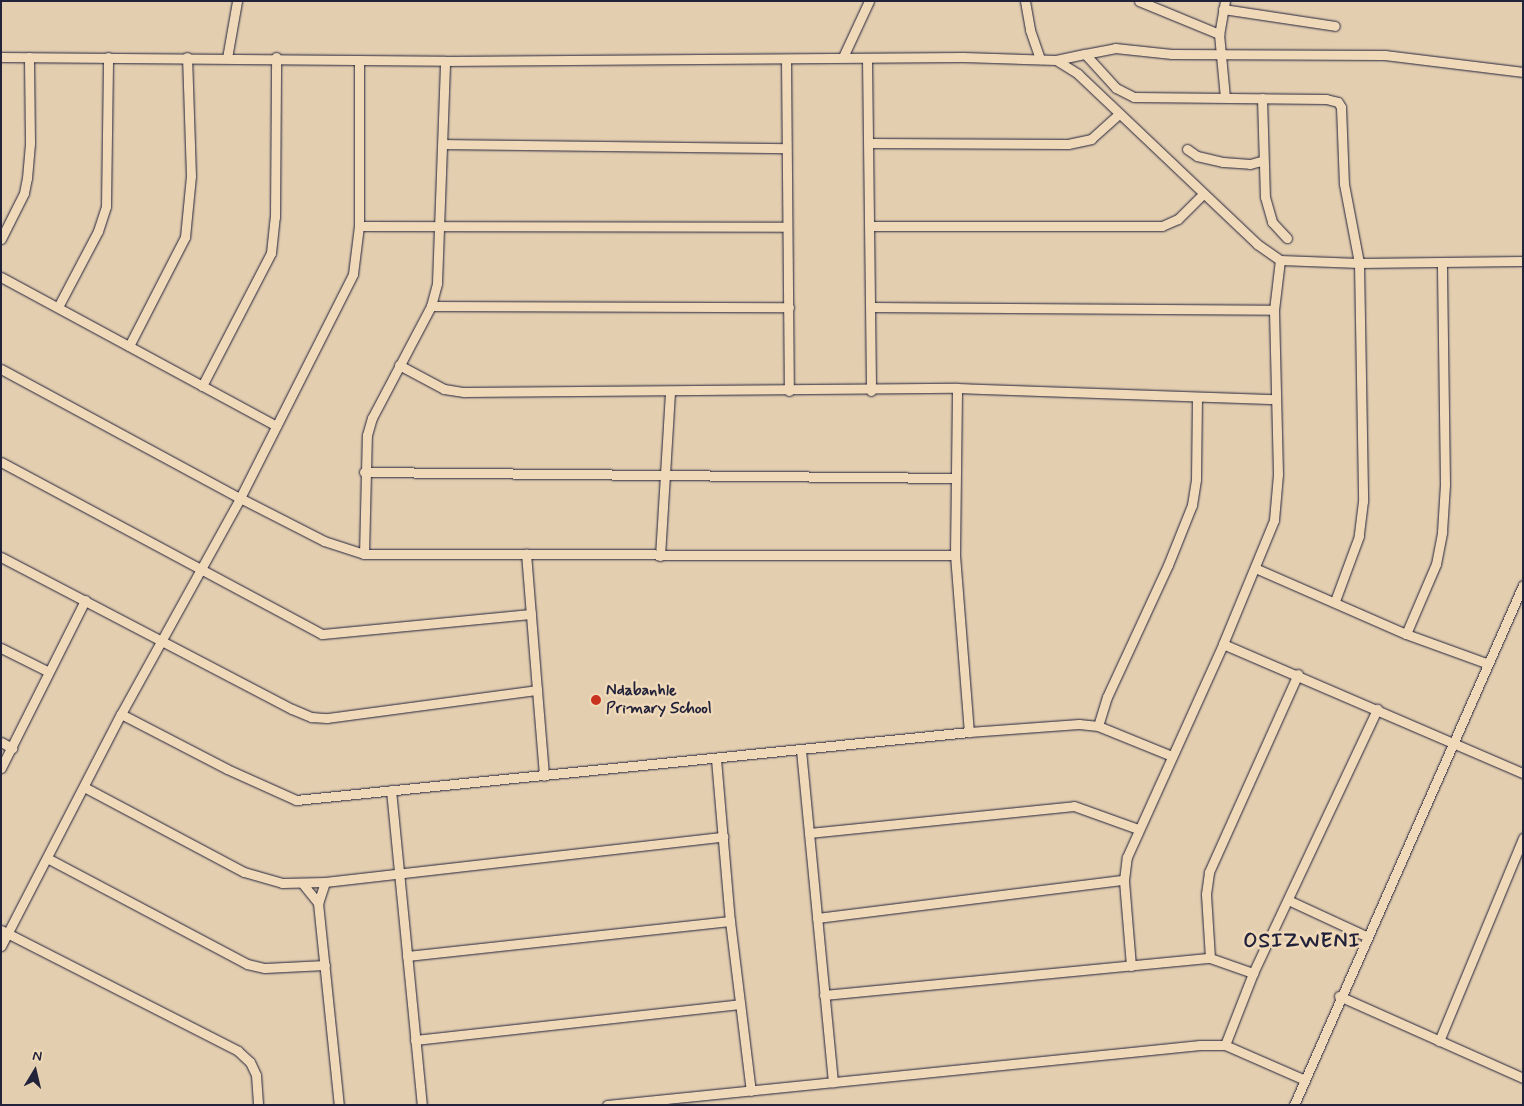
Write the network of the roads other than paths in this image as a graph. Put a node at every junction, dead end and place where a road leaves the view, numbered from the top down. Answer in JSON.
{"nodes":[{"id":1,"x":237,"y":1,"type":"edge"},
{"id":2,"x":869,"y":1,"type":"edge"},
{"id":3,"x":1026,"y":1,"type":"edge"},
{"id":4,"x":1139,"y":1,"type":"edge"},
{"id":5,"x":1224,"y":5,"type":"edge"},
{"id":6,"x":1335,"y":26,"type":"dead end"},
{"id":7,"x":1219,"y":34,"type":"junction"},
{"id":8,"x":1222,"y":52,"type":"junction"},
{"id":9,"x":1085,"y":54,"type":"junction"},
{"id":10,"x":1,"y":57,"type":"edge"},
{"id":11,"x":29,"y":57,"type":"junction"},
{"id":12,"x":108,"y":57,"type":"junction"},
{"id":13,"x":187,"y":57,"type":"junction"},
{"id":14,"x":276,"y":57,"type":"junction"},
{"id":15,"x":843,"y":57,"type":"junction"},
{"id":16,"x":226,"y":58,"type":"junction"},
{"id":17,"x":867,"y":58,"type":"junction"},
{"id":18,"x":786,"y":59,"type":"junction"},
{"id":19,"x":1040,"y":59,"type":"junction"},
{"id":20,"x":359,"y":60,"type":"junction"},
{"id":21,"x":445,"y":60,"type":"junction"},
{"id":22,"x":1056,"y":60,"type":"junction"},
{"id":23,"x":1523,"y":72,"type":"edge"},
{"id":24,"x":1225,"y":97,"type":"junction"},
{"id":25,"x":1262,"y":98,"type":"junction"},
{"id":26,"x":1119,"y":114,"type":"junction"},
{"id":27,"x":869,"y":143,"type":"junction"},
{"id":28,"x":443,"y":144,"type":"junction"},
{"id":29,"x":786,"y":148,"type":"junction"},
{"id":30,"x":1187,"y":149,"type":"dead end"},
{"id":31,"x":1262,"y":161,"type":"junction"},
{"id":32,"x":1203,"y":194,"type":"junction"},
{"id":33,"x":442,"y":224,"type":"junction"},
{"id":34,"x":359,"y":226,"type":"junction"},
{"id":35,"x":870,"y":226,"type":"junction"},
{"id":36,"x":786,"y":227,"type":"junction"},
{"id":37,"x":1287,"y":238,"type":"dead end"},
{"id":38,"x":1,"y":239,"type":"edge"},
{"id":39,"x":1280,"y":260,"type":"junction"},
{"id":40,"x":1523,"y":261,"type":"edge"},
{"id":41,"x":1442,"y":262,"type":"junction"},
{"id":42,"x":1359,"y":263,"type":"junction"},
{"id":43,"x":1,"y":277,"type":"edge"},
{"id":44,"x":431,"y":306,"type":"junction"},
{"id":45,"x":871,"y":306,"type":"junction"},
{"id":46,"x":58,"y":307,"type":"junction"},
{"id":47,"x":789,"y":307,"type":"junction"},
{"id":48,"x":1274,"y":310,"type":"junction"},
{"id":49,"x":129,"y":346,"type":"junction"},
{"id":50,"x":400,"y":365,"type":"junction"},
{"id":51,"x":1,"y":369,"type":"edge"},
{"id":52,"x":202,"y":386,"type":"junction"},
{"id":53,"x":957,"y":388,"type":"junction"},
{"id":54,"x":790,"y":391,"type":"junction"},
{"id":55,"x":871,"y":391,"type":"junction"},
{"id":56,"x":670,"y":393,"type":"junction"},
{"id":57,"x":1197,"y":397,"type":"junction"},
{"id":58,"x":1276,"y":399,"type":"junction"},
{"id":59,"x":276,"y":426,"type":"junction"},
{"id":60,"x":1,"y":462,"type":"edge"},
{"id":61,"x":364,"y":472,"type":"junction"},
{"id":62,"x":663,"y":476,"type":"junction"},
{"id":63,"x":954,"y":478,"type":"junction"},
{"id":64,"x":240,"y":498,"type":"junction"},
{"id":65,"x":526,"y":553,"type":"junction"},
{"id":66,"x":364,"y":554,"type":"junction"},
{"id":67,"x":955,"y":555,"type":"junction"},
{"id":68,"x":660,"y":556,"type":"junction"},
{"id":69,"x":1,"y":557,"type":"edge"},
{"id":70,"x":1255,"y":568,"type":"junction"},
{"id":71,"x":199,"y":569,"type":"junction"},
{"id":72,"x":1523,"y":586,"type":"edge"},
{"id":73,"x":84,"y":600,"type":"junction"},
{"id":74,"x":1335,"y":601,"type":"junction"},
{"id":75,"x":531,"y":614,"type":"junction"},
{"id":76,"x":1406,"y":634,"type":"junction"},
{"id":77,"x":161,"y":640,"type":"junction"},
{"id":78,"x":1222,"y":644,"type":"junction"},
{"id":79,"x":1,"y":648,"type":"edge"},
{"id":80,"x":1486,"y":663,"type":"junction"},
{"id":81,"x":47,"y":672,"type":"junction"},
{"id":82,"x":1298,"y":674,"type":"junction"},
{"id":83,"x":537,"y":690,"type":"junction"},
{"id":84,"x":1377,"y":709,"type":"junction"},
{"id":85,"x":121,"y":714,"type":"junction"},
{"id":86,"x":1098,"y":726,"type":"junction"},
{"id":87,"x":969,"y":732,"type":"junction"},
{"id":88,"x":1452,"y":741,"type":"junction"},
{"id":89,"x":1,"y":742,"type":"edge"},
{"id":90,"x":12,"y":748,"type":"junction"},
{"id":91,"x":801,"y":750,"type":"junction"},
{"id":92,"x":1172,"y":756,"type":"junction"},
{"id":93,"x":716,"y":758,"type":"junction"},
{"id":94,"x":1,"y":768,"type":"edge"},
{"id":95,"x":1523,"y":772,"type":"edge"},
{"id":96,"x":544,"y":776,"type":"junction"},
{"id":97,"x":84,"y":787,"type":"junction"},
{"id":98,"x":391,"y":790,"type":"junction"},
{"id":99,"x":1138,"y":829,"type":"junction"},
{"id":100,"x":809,"y":833,"type":"junction"},
{"id":101,"x":723,"y":838,"type":"junction"},
{"id":102,"x":1523,"y":838,"type":"edge"},
{"id":103,"x":47,"y":858,"type":"junction"},
{"id":104,"x":399,"y":873,"type":"junction"},
{"id":105,"x":1124,"y":880,"type":"junction"},
{"id":106,"x":325,"y":882,"type":"junction"},
{"id":107,"x":302,"y":883,"type":"junction"},
{"id":108,"x":1288,"y":900,"type":"junction"},
{"id":109,"x":318,"y":903,"type":"junction"},
{"id":110,"x":817,"y":918,"type":"junction"},
{"id":111,"x":730,"y":921,"type":"junction"},
{"id":112,"x":5,"y":932,"type":"edge"},
{"id":113,"x":1366,"y":936,"type":"junction"},
{"id":114,"x":1,"y":946,"type":"edge"},
{"id":115,"x":407,"y":956,"type":"junction"},
{"id":116,"x":1210,"y":958,"type":"junction"},
{"id":117,"x":325,"y":965,"type":"junction"},
{"id":118,"x":1132,"y":966,"type":"junction"},
{"id":119,"x":1253,"y":974,"type":"junction"},
{"id":120,"x":824,"y":995,"type":"junction"},
{"id":121,"x":1339,"y":996,"type":"junction"},
{"id":122,"x":740,"y":1004,"type":"junction"},
{"id":123,"x":415,"y":1040,"type":"junction"},
{"id":124,"x":1439,"y":1041,"type":"junction"},
{"id":125,"x":1224,"y":1045,"type":"junction"},
{"id":126,"x":1523,"y":1078,"type":"edge"},
{"id":127,"x":1305,"y":1080,"type":"junction"},
{"id":128,"x":833,"y":1082,"type":"junction"},
{"id":129,"x":751,"y":1090,"type":"junction"},
{"id":130,"x":258,"y":1105,"type":"edge"},
{"id":131,"x":339,"y":1105,"type":"edge"},
{"id":132,"x":422,"y":1105,"type":"edge"},
{"id":133,"x":607,"y":1105,"type":"edge"},
{"id":134,"x":1294,"y":1105,"type":"edge"}],
"edges":[{"from":1,"to":16,"type":"street"},
{"from":2,"to":15,"type":"street"},
{"from":3,"to":19,"type":"street"},
{"from":4,"to":7,"type":"street"},
{"from":5,"to":6,"type":"street"},
{"from":5,"to":7,"type":"street"},
{"from":7,"to":8,"type":"street"},
{"from":8,"to":9,"type":"street"},
{"from":8,"to":23,"type":"street"},
{"from":8,"to":24,"type":"street"},
{"from":9,"to":22,"type":"street"},
{"from":9,"to":24,"type":"street"},
{"from":10,"to":11,"type":"street"},
{"from":11,"to":12,"type":"street"},
{"from":11,"to":38,"type":"street"},
{"from":12,"to":13,"type":"street"},
{"from":12,"to":46,"type":"street"},
{"from":13,"to":16,"type":"street"},
{"from":13,"to":49,"type":"street"},
{"from":14,"to":16,"type":"street"},
{"from":14,"to":20,"type":"street"},
{"from":14,"to":52,"type":"street"},
{"from":15,"to":17,"type":"street"},
{"from":15,"to":18,"type":"street"},
{"from":17,"to":19,"type":"street"},
{"from":17,"to":27,"type":"street"},
{"from":18,"to":21,"type":"street"},
{"from":18,"to":29,"type":"street"},
{"from":19,"to":22,"type":"street"},
{"from":20,"to":21,"type":"street"},
{"from":20,"to":34,"type":"street"},
{"from":21,"to":28,"type":"street"},
{"from":22,"to":26,"type":"street"},
{"from":24,"to":25,"type":"street"},
{"from":25,"to":31,"type":"street"},
{"from":25,"to":42,"type":"street"},
{"from":26,"to":27,"type":"street"},
{"from":26,"to":32,"type":"street"},
{"from":27,"to":35,"type":"street"},
{"from":28,"to":29,"type":"street"},
{"from":28,"to":33,"type":"street"},
{"from":29,"to":36,"type":"street"},
{"from":30,"to":31,"type":"street"},
{"from":31,"to":37,"type":"street"},
{"from":32,"to":35,"type":"street"},
{"from":32,"to":39,"type":"street"},
{"from":33,"to":34,"type":"street"},
{"from":33,"to":36,"type":"street"},
{"from":33,"to":44,"type":"street"},
{"from":34,"to":59,"type":"street"},
{"from":35,"to":45,"type":"street"},
{"from":36,"to":47,"type":"street"},
{"from":39,"to":42,"type":"street"},
{"from":39,"to":48,"type":"street"},
{"from":40,"to":41,"type":"street"},
{"from":41,"to":42,"type":"street"},
{"from":41,"to":76,"type":"street"},
{"from":42,"to":74,"type":"street"},
{"from":43,"to":46,"type":"street"},
{"from":44,"to":47,"type":"street"},
{"from":44,"to":50,"type":"street"},
{"from":45,"to":48,"type":"street"},
{"from":45,"to":55,"type":"street"},
{"from":46,"to":49,"type":"street"},
{"from":47,"to":54,"type":"street"},
{"from":48,"to":58,"type":"street"},
{"from":49,"to":52,"type":"street"},
{"from":50,"to":56,"type":"street"},
{"from":50,"to":61,"type":"street"},
{"from":51,"to":64,"type":"street"},
{"from":52,"to":59,"type":"street"},
{"from":53,"to":55,"type":"street"},
{"from":53,"to":57,"type":"street"},
{"from":53,"to":63,"type":"street"},
{"from":54,"to":55,"type":"street"},
{"from":54,"to":56,"type":"street"},
{"from":56,"to":62,"type":"street"},
{"from":57,"to":58,"type":"street"},
{"from":57,"to":86,"type":"street"},
{"from":58,"to":70,"type":"street"},
{"from":59,"to":64,"type":"street"},
{"from":60,"to":71,"type":"street"},
{"from":61,"to":62,"type":"street"},
{"from":61,"to":66,"type":"street"},
{"from":62,"to":63,"type":"street"},
{"from":62,"to":68,"type":"street"},
{"from":63,"to":67,"type":"street"},
{"from":64,"to":66,"type":"street"},
{"from":64,"to":71,"type":"street"},
{"from":65,"to":66,"type":"street"},
{"from":65,"to":68,"type":"street"},
{"from":65,"to":75,"type":"street"},
{"from":67,"to":68,"type":"street"},
{"from":67,"to":87,"type":"street"},
{"from":69,"to":73,"type":"street"},
{"from":70,"to":74,"type":"street"},
{"from":70,"to":78,"type":"street"},
{"from":71,"to":75,"type":"street"},
{"from":71,"to":77,"type":"street"},
{"from":72,"to":80,"type":"street"},
{"from":73,"to":77,"type":"street"},
{"from":73,"to":81,"type":"street"},
{"from":74,"to":76,"type":"street"},
{"from":75,"to":83,"type":"street"},
{"from":76,"to":80,"type":"street"},
{"from":77,"to":83,"type":"street"},
{"from":77,"to":85,"type":"street"},
{"from":78,"to":82,"type":"street"},
{"from":78,"to":92,"type":"street"},
{"from":79,"to":81,"type":"street"},
{"from":80,"to":88,"type":"street"},
{"from":81,"to":90,"type":"street"},
{"from":82,"to":84,"type":"street"},
{"from":82,"to":116,"type":"street"},
{"from":83,"to":96,"type":"street"},
{"from":84,"to":88,"type":"street"},
{"from":84,"to":108,"type":"street"},
{"from":85,"to":97,"type":"street"},
{"from":85,"to":98,"type":"street"},
{"from":86,"to":87,"type":"street"},
{"from":86,"to":92,"type":"street"},
{"from":87,"to":91,"type":"street"},
{"from":88,"to":95,"type":"street"},
{"from":88,"to":113,"type":"street"},
{"from":89,"to":90,"type":"street"},
{"from":90,"to":94,"type":"street"},
{"from":91,"to":93,"type":"street"},
{"from":91,"to":100,"type":"street"},
{"from":92,"to":99,"type":"street"},
{"from":93,"to":96,"type":"street"},
{"from":93,"to":101,"type":"street"},
{"from":96,"to":98,"type":"street"},
{"from":97,"to":103,"type":"street"},
{"from":97,"to":107,"type":"street"},
{"from":98,"to":104,"type":"street"},
{"from":99,"to":100,"type":"street"},
{"from":99,"to":105,"type":"street"},
{"from":100,"to":110,"type":"street"},
{"from":101,"to":104,"type":"street"},
{"from":101,"to":111,"type":"street"},
{"from":102,"to":124,"type":"street"},
{"from":103,"to":112,"type":"street"},
{"from":103,"to":117,"type":"street"},
{"from":104,"to":106,"type":"street"},
{"from":104,"to":115,"type":"street"},
{"from":105,"to":110,"type":"street"},
{"from":105,"to":118,"type":"street"},
{"from":106,"to":107,"type":"street"},
{"from":106,"to":109,"type":"street"},
{"from":107,"to":109,"type":"street"},
{"from":108,"to":113,"type":"street"},
{"from":108,"to":119,"type":"street"},
{"from":109,"to":117,"type":"street"},
{"from":110,"to":120,"type":"street"},
{"from":111,"to":115,"type":"street"},
{"from":111,"to":122,"type":"street"},
{"from":112,"to":114,"type":"street"},
{"from":112,"to":130,"type":"street"},
{"from":113,"to":121,"type":"street"},
{"from":115,"to":123,"type":"street"},
{"from":116,"to":118,"type":"street"},
{"from":116,"to":119,"type":"street"},
{"from":117,"to":131,"type":"street"},
{"from":118,"to":120,"type":"street"},
{"from":119,"to":125,"type":"street"},
{"from":120,"to":128,"type":"street"},
{"from":121,"to":124,"type":"street"},
{"from":121,"to":127,"type":"street"},
{"from":122,"to":123,"type":"street"},
{"from":122,"to":129,"type":"street"},
{"from":123,"to":132,"type":"street"},
{"from":124,"to":126,"type":"street"},
{"from":125,"to":127,"type":"street"},
{"from":125,"to":128,"type":"street"},
{"from":127,"to":134,"type":"street"},
{"from":128,"to":129,"type":"street"},
{"from":129,"to":133,"type":"street"}]}
